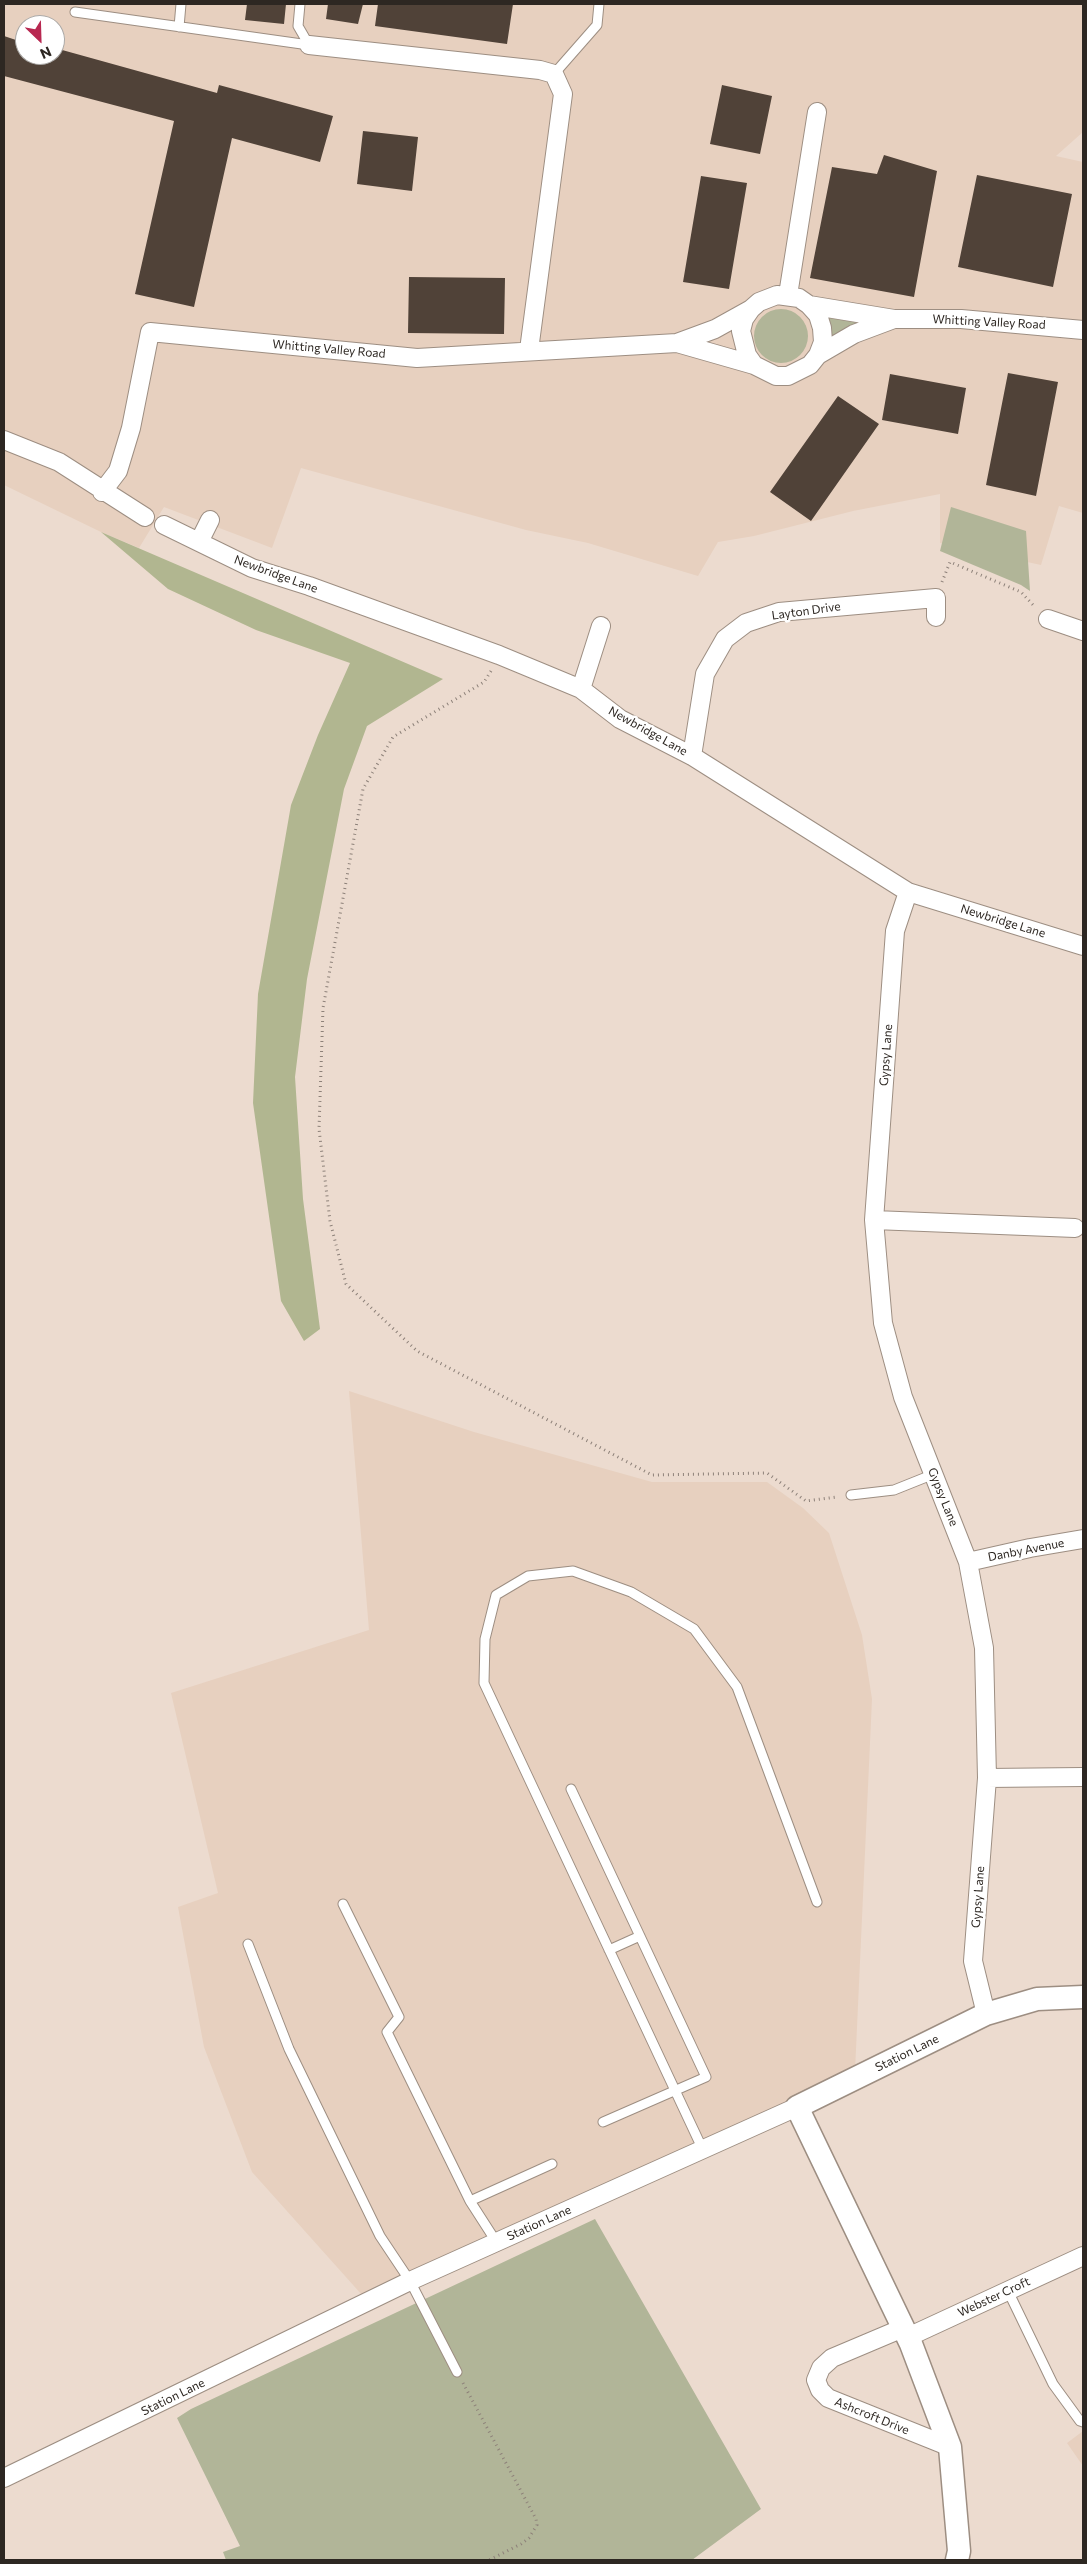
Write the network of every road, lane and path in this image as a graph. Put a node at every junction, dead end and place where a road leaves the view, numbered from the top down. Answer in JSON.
{"nodes":[{"id":1,"x":181,"y":4,"type":"edge"},
{"id":2,"x":300,"y":4,"type":"edge"},
{"id":3,"x":599,"y":4,"type":"edge"},
{"id":4,"x":75,"y":12,"type":"dead end"},
{"id":5,"x":179,"y":27,"type":"junction"},
{"id":6,"x":309,"y":45,"type":"junction"},
{"id":7,"x":554,"y":74,"type":"junction"},
{"id":8,"x":816,"y":112,"type":"dead end"},
{"id":9,"x":788,"y":295,"type":"junction"},
{"id":10,"x":809,"y":305,"type":"junction"},
{"id":11,"x":751,"y":309,"type":"junction"},
{"id":12,"x":894,"y":319,"type":"junction"},
{"id":13,"x":1083,"y":330,"type":"edge"},
{"id":14,"x":677,"y":343,"type":"junction"},
{"id":15,"x":529,"y":350,"type":"junction"},
{"id":16,"x":818,"y":356,"type":"junction"},
{"id":17,"x":754,"y":365,"type":"junction"},
{"id":18,"x":4,"y":440,"type":"edge"},
{"id":19,"x":102,"y":492,"type":"junction"},
{"id":20,"x":145,"y":517,"type":"dead end"},
{"id":21,"x":210,"y":520,"type":"dead end"},
{"id":22,"x":164,"y":525,"type":"dead end"},
{"id":23,"x":199,"y":542,"type":"junction"},
{"id":24,"x":936,"y":598,"type":"junction"},
{"id":25,"x":936,"y":617,"type":"dead end"},
{"id":26,"x":1048,"y":619,"type":"joint"},
{"id":27,"x":601,"y":626,"type":"dead end"},
{"id":28,"x":1083,"y":631,"type":"edge"},
{"id":29,"x":499,"y":655,"type":"junction"},
{"id":30,"x":581,"y":690,"type":"junction"},
{"id":31,"x":692,"y":756,"type":"junction"},
{"id":32,"x":908,"y":892,"type":"junction"},
{"id":33,"x":1083,"y":946,"type":"edge"},
{"id":34,"x":874,"y":1220,"type":"junction"},
{"id":35,"x":1075,"y":1228,"type":"dead end"},
{"id":36,"x":934,"y":1474,"type":"junction"},
{"id":37,"x":851,"y":1495,"type":"joint"},
{"id":38,"x":1083,"y":1539,"type":"edge"},
{"id":39,"x":968,"y":1562,"type":"junction"},
{"id":40,"x":1083,"y":1777,"type":"edge"},
{"id":41,"x":987,"y":1778,"type":"junction"},
{"id":42,"x":571,"y":1789,"type":"dead end"},
{"id":43,"x":817,"y":1902,"type":"dead end"},
{"id":44,"x":343,"y":1904,"type":"dead end"},
{"id":45,"x":640,"y":1936,"type":"junction"},
{"id":46,"x":248,"y":1944,"type":"dead end"},
{"id":47,"x":609,"y":1950,"type":"junction"},
{"id":48,"x":1083,"y":1997,"type":"edge"},
{"id":49,"x":986,"y":2014,"type":"junction"},
{"id":50,"x":675,"y":2091,"type":"junction"},
{"id":51,"x":798,"y":2107,"type":"junction"},
{"id":52,"x":603,"y":2122,"type":"dead end"},
{"id":53,"x":703,"y":2150,"type":"junction"},
{"id":54,"x":552,"y":2164,"type":"dead end"},
{"id":55,"x":470,"y":2201,"type":"junction"},
{"id":56,"x":496,"y":2242,"type":"junction"},
{"id":57,"x":1082,"y":2258,"type":"edge"},
{"id":58,"x":410,"y":2281,"type":"junction"},
{"id":59,"x":1008,"y":2291,"type":"junction"},
{"id":60,"x":905,"y":2333,"type":"junction"},
{"id":61,"x":457,"y":2372,"type":"joint"},
{"id":62,"x":1083,"y":2422,"type":"edge"},
{"id":63,"x":950,"y":2447,"type":"junction"},
{"id":64,"x":4,"y":2478,"type":"edge"},
{"id":65,"x":489,"y":2560,"type":"edge"},
{"id":66,"x":957,"y":2560,"type":"edge"}],
"edges":[{"from":1,"to":5,"type":"lane"},
{"from":2,"to":6,"type":"lane"},
{"from":3,"to":7,"type":"lane"},
{"from":4,"to":5,"type":"lane"},
{"from":5,"to":6,"type":"lane"},
{"from":6,"to":7,"type":"street"},
{"from":7,"to":15,"type":"street"},
{"from":8,"to":9,"type":"street"},
{"from":9,"to":10,"type":"street","name":"Whitting Valley Road"},
{"from":9,"to":11,"type":"street","name":"Whitting Valley Road"},
{"from":10,"to":12,"type":"street","name":"Whitting Valley Road"},
{"from":10,"to":16,"type":"street"},
{"from":11,"to":14,"type":"street","name":"Whitting Valley Road"},
{"from":11,"to":17,"type":"street"},
{"from":12,"to":13,"type":"street","name":"Whitting Valley Road"},
{"from":12,"to":16,"type":"street","name":"Whitting Valley Road"},
{"from":14,"to":15,"type":"street","name":"Whitting Valley Road"},
{"from":14,"to":17,"type":"street","name":"Whitting Valley Road"},
{"from":15,"to":19,"type":"street","name":"Whitting Valley Road"},
{"from":16,"to":17,"type":"street","name":"Whitting Valley Road"},
{"from":18,"to":19,"type":"street"},
{"from":19,"to":20,"type":"street"},
{"from":21,"to":23,"type":"street"},
{"from":22,"to":23,"type":"street","name":"Newbridge Lane"},
{"from":23,"to":29,"type":"street","name":"Newbridge Lane"},
{"from":24,"to":25,"type":"street"},
{"from":24,"to":26,"type":"path"},
{"from":24,"to":31,"type":"street","name":"Layton Drive"},
{"from":26,"to":28,"type":"street"},
{"from":27,"to":30,"type":"street"},
{"from":29,"to":30,"type":"street","name":"Newbridge Lane"},
{"from":29,"to":37,"type":"path"},
{"from":30,"to":31,"type":"street","name":"Newbridge Lane"},
{"from":31,"to":32,"type":"street","name":"Newbridge Lane"},
{"from":32,"to":33,"type":"street","name":"Newbridge Lane"},
{"from":32,"to":34,"type":"street","name":"Gypsy Lane"},
{"from":34,"to":35,"type":"street"},
{"from":34,"to":36,"type":"street","name":"Gypsy Lane"},
{"from":36,"to":37,"type":"lane"},
{"from":36,"to":39,"type":"street","name":"Gypsy Lane"},
{"from":38,"to":39,"type":"street","name":"Danby Avenue"},
{"from":39,"to":41,"type":"street","name":"Gypsy Lane"},
{"from":40,"to":41,"type":"street"},
{"from":41,"to":49,"type":"street","name":"Gypsy Lane"},
{"from":42,"to":45,"type":"lane"},
{"from":43,"to":47,"type":"lane"},
{"from":44,"to":55,"type":"lane"},
{"from":45,"to":47,"type":"lane"},
{"from":45,"to":50,"type":"lane"},
{"from":46,"to":58,"type":"lane"},
{"from":47,"to":50,"type":"lane"},
{"from":48,"to":49,"type":"street","name":"Station Lane"},
{"from":49,"to":51,"type":"street","name":"Station Lane"},
{"from":50,"to":52,"type":"lane"},
{"from":50,"to":53,"type":"lane"},
{"from":51,"to":53,"type":"street","name":"Station Lane"},
{"from":51,"to":60,"type":"street"},
{"from":53,"to":56,"type":"street","name":"Station Lane"},
{"from":54,"to":55,"type":"lane"},
{"from":55,"to":56,"type":"lane"},
{"from":56,"to":58,"type":"street","name":"Station Lane"},
{"from":57,"to":59,"type":"street","name":"Webster Croft"},
{"from":58,"to":61,"type":"lane"},
{"from":58,"to":64,"type":"street","name":"Station Lane"},
{"from":59,"to":60,"type":"street","name":"Webster Croft"},
{"from":59,"to":62,"type":"lane"},
{"from":60,"to":63,"type":"street"},
{"from":60,"to":63,"type":"street","name":"Ashcroft Drive"},
{"from":61,"to":65,"type":"path"},
{"from":63,"to":66,"type":"street"}]}
